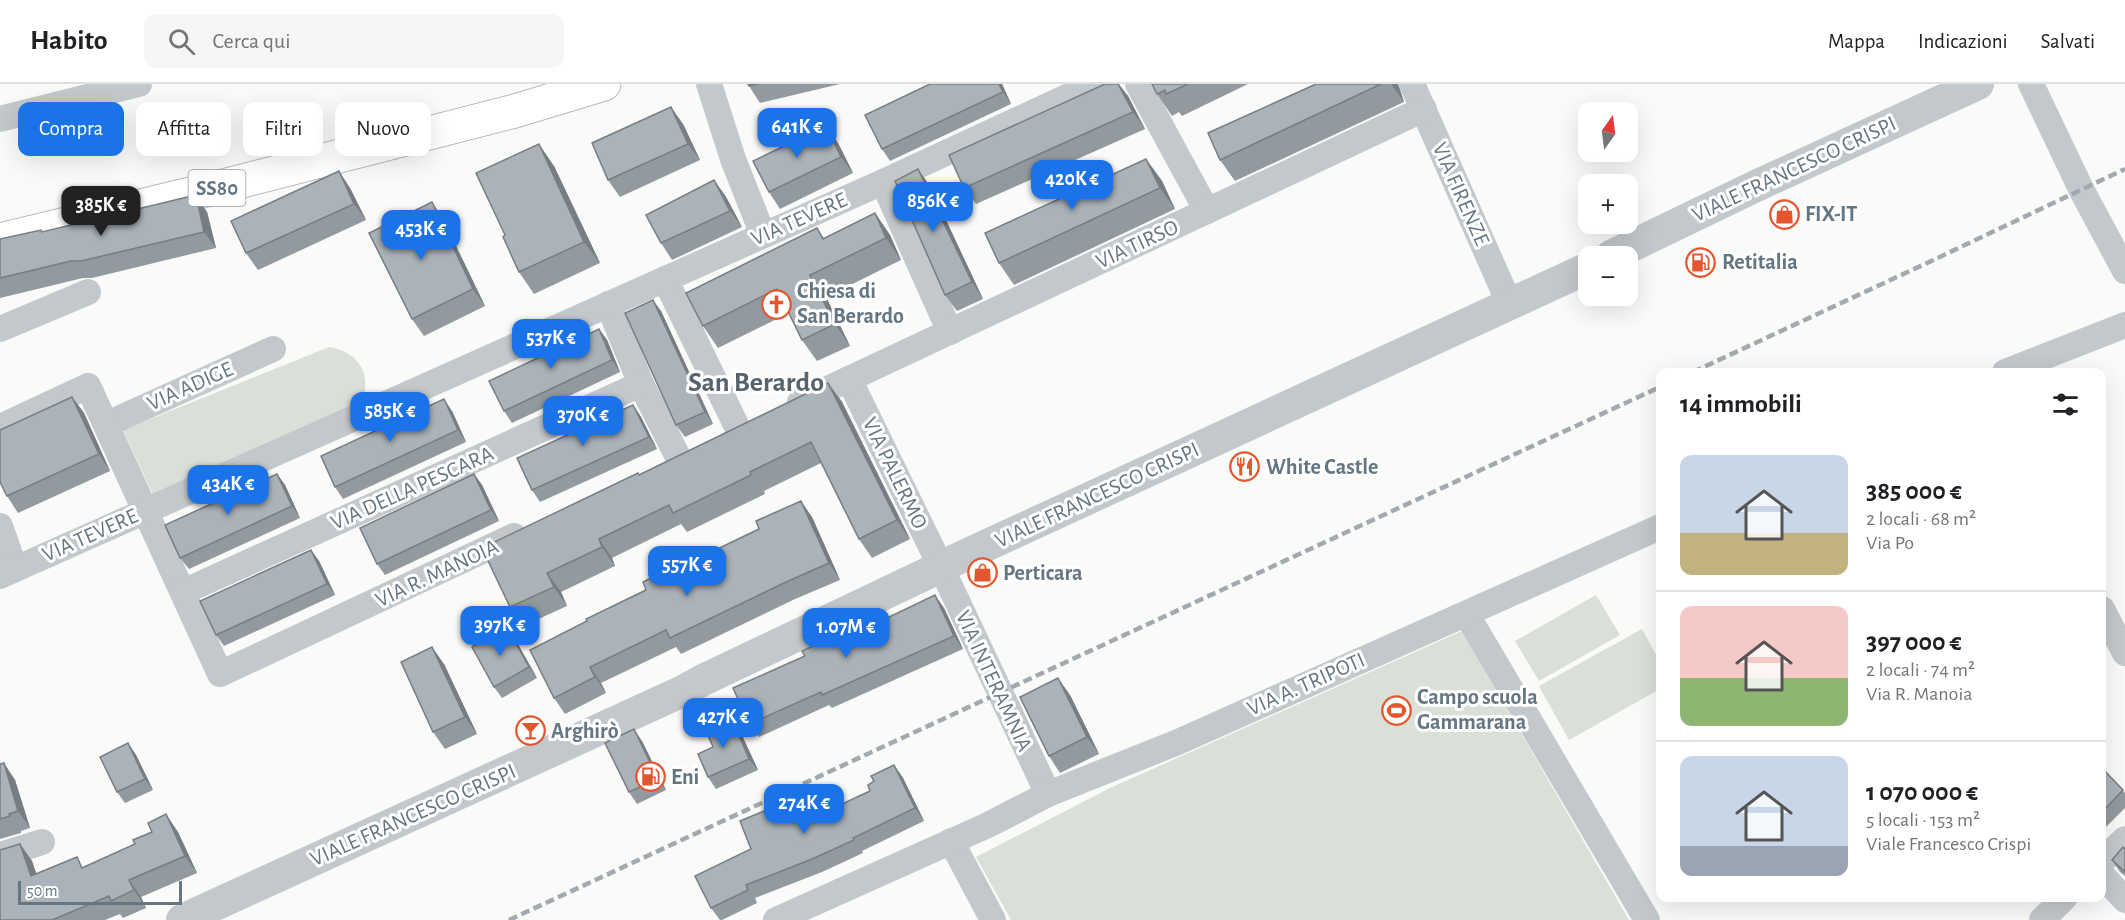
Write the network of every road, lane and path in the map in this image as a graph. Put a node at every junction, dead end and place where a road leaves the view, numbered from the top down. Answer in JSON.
{"nodes":[{"id":1,"x":139,"y":84,"type":"edge"},
{"id":2,"x":546,"y":84,"type":"edge"},
{"id":3,"x":604,"y":84,"type":"edge"},
{"id":4,"x":709,"y":84,"type":"edge"},
{"id":5,"x":1095,"y":84,"type":"edge"},
{"id":6,"x":1138,"y":84,"type":"edge"},
{"id":7,"x":1412,"y":84,"type":"edge"},
{"id":8,"x":1978,"y":84,"type":"edge"},
{"id":9,"x":2031,"y":84,"type":"edge"},
{"id":10,"x":1424,"y":109,"type":"junction"},
{"id":11,"x":0,"y":119,"type":"edge"},
{"id":12,"x":883,"y":182,"type":"junction"},
{"id":13,"x":1207,"y":211,"type":"junction"},
{"id":14,"x":0,"y":220,"type":"edge"},
{"id":15,"x":763,"y":235,"type":"junction"},
{"id":16,"x":0,"y":240,"type":"edge"},
{"id":17,"x":1632,"y":246,"type":"edge"},
{"id":18,"x":2125,"y":271,"type":"edge"},
{"id":19,"x":1578,"y":273,"type":"edge"},
{"id":20,"x":666,"y":279,"type":"junction"},
{"id":21,"x":88,"y":292,"type":"dead end"},
{"id":22,"x":608,"y":304,"type":"junction"},
{"id":23,"x":1510,"y":305,"type":"junction"},
{"id":24,"x":2125,"y":325,"type":"edge"},
{"id":25,"x":0,"y":328,"type":"edge"},
{"id":26,"x":950,"y":332,"type":"junction"},
{"id":27,"x":273,"y":349,"type":"dead end"},
{"id":28,"x":2015,"y":368,"type":"edge"},
{"id":29,"x":849,"y":379,"type":"junction"},
{"id":30,"x":641,"y":384,"type":"junction"},
{"id":31,"x":107,"y":424,"type":"junction"},
{"id":32,"x":0,"y":427,"type":"edge"},
{"id":33,"x":719,"y":441,"type":"junction"},
{"id":34,"x":146,"y":510,"type":"junction"},
{"id":35,"x":540,"y":524,"type":"edge"},
{"id":36,"x":0,"y":526,"type":"edge"},
{"id":37,"x":1656,"y":529,"type":"edge"},
{"id":38,"x":941,"y":567,"type":"junction"},
{"id":39,"x":7,"y":572,"type":"edge"},
{"id":40,"x":183,"y":592,"type":"junction"},
{"id":41,"x":1467,"y":615,"type":"junction"},
{"id":42,"x":2106,"y":618,"type":"edge"},
{"id":43,"x":2116,"y":639,"type":"edge"},
{"id":44,"x":1048,"y":794,"type":"junction"},
{"id":45,"x":2125,"y":838,"type":"edge"},
{"id":46,"x":951,"y":841,"type":"junction"},
{"id":47,"x":42,"y":842,"type":"dead end"},
{"id":48,"x":0,"y":855,"type":"edge"},
{"id":49,"x":2106,"y":857,"type":"edge"},
{"id":50,"x":2106,"y":879,"type":"edge"},
{"id":51,"x":2125,"y":900,"type":"edge"},
{"id":52,"x":2060,"y":902,"type":"edge"},
{"id":53,"x":182,"y":920,"type":"edge"},
{"id":54,"x":776,"y":920,"type":"edge"},
{"id":55,"x":993,"y":920,"type":"edge"},
{"id":56,"x":1647,"y":920,"type":"edge"},
{"id":57,"x":2042,"y":920,"type":"edge"}],
"edges":[{"from":1,"to":11,"type":"street"},
{"from":2,"to":14,"type":"main road","number":"SS80"},
{"from":3,"to":16,"type":"main road","number":"SS80"},
{"from":4,"to":15,"type":"street"},
{"from":5,"to":12,"type":"street","name":"VIA TEVERE"},
{"from":6,"to":13,"type":"street"},
{"from":7,"to":10,"type":"street","name":"VIA FIRENZE"},
{"from":8,"to":17,"type":"street","name":"VIALE FRANCESCO CRISPI"},
{"from":9,"to":18,"type":"street"},
{"from":10,"to":13,"type":"street","name":"VIA TIRSO"},
{"from":10,"to":23,"type":"street","name":"VIA FIRENZE"},
{"from":12,"to":15,"type":"street","name":"VIA TEVERE"},
{"from":12,"to":26,"type":"street"},
{"from":13,"to":26,"type":"street","name":"VIA TIRSO"},
{"from":15,"to":20,"type":"street","name":"VIA TEVERE"},
{"from":19,"to":23,"type":"street","name":"VIALE FRANCESCO CRISPI"},
{"from":20,"to":22,"type":"street","name":"VIA TEVERE"},
{"from":20,"to":33,"type":"street"},
{"from":21,"to":25,"type":"street"},
{"from":22,"to":30,"type":"street"},
{"from":22,"to":34,"type":"street","name":"VIA TEVERE"},
{"from":23,"to":38,"type":"street","name":"VIALE FRANCESCO CRISPI"},
{"from":24,"to":28,"type":"street"},
{"from":26,"to":29,"type":"street","name":"VIA TIRSO"},
{"from":27,"to":31,"type":"street","name":"VIA ADIGE"},
{"from":29,"to":33,"type":"street"},
{"from":29,"to":38,"type":"street","name":"VIA PALERMO"},
{"from":30,"to":33,"type":"street"},
{"from":30,"to":40,"type":"street","name":"VIA DELLA PESCARA"},
{"from":31,"to":32,"type":"street","name":"VIA R. MANOIA"},
{"from":31,"to":34,"type":"street","name":"VIA R. MANOIA"},
{"from":34,"to":39,"type":"street","name":"VIA TEVERE"},
{"from":34,"to":40,"type":"street","name":"VIA R. MANOIA"},
{"from":35,"to":40,"type":"street","name":"VIA R. MANOIA"},
{"from":36,"to":39,"type":"street"},
{"from":37,"to":41,"type":"street","name":"VIA A. TRIPOTI"},
{"from":38,"to":44,"type":"street","name":"VIA INTERAMNIA"},
{"from":38,"to":53,"type":"street","name":"VIALE FRANCESCO CRISPI"},
{"from":41,"to":44,"type":"street","name":"VIA A. TRIPOTI"},
{"from":41,"to":56,"type":"street"},
{"from":42,"to":43,"type":"street"},
{"from":44,"to":46,"type":"street","name":"VIA A. TRIPOTI"},
{"from":45,"to":49,"type":"street"},
{"from":46,"to":54,"type":"street","name":"VIA A. TRIPOTI"},
{"from":46,"to":55,"type":"street"},
{"from":47,"to":48,"type":"street"},
{"from":50,"to":51,"type":"street"},
{"from":52,"to":57,"type":"street"}]}
